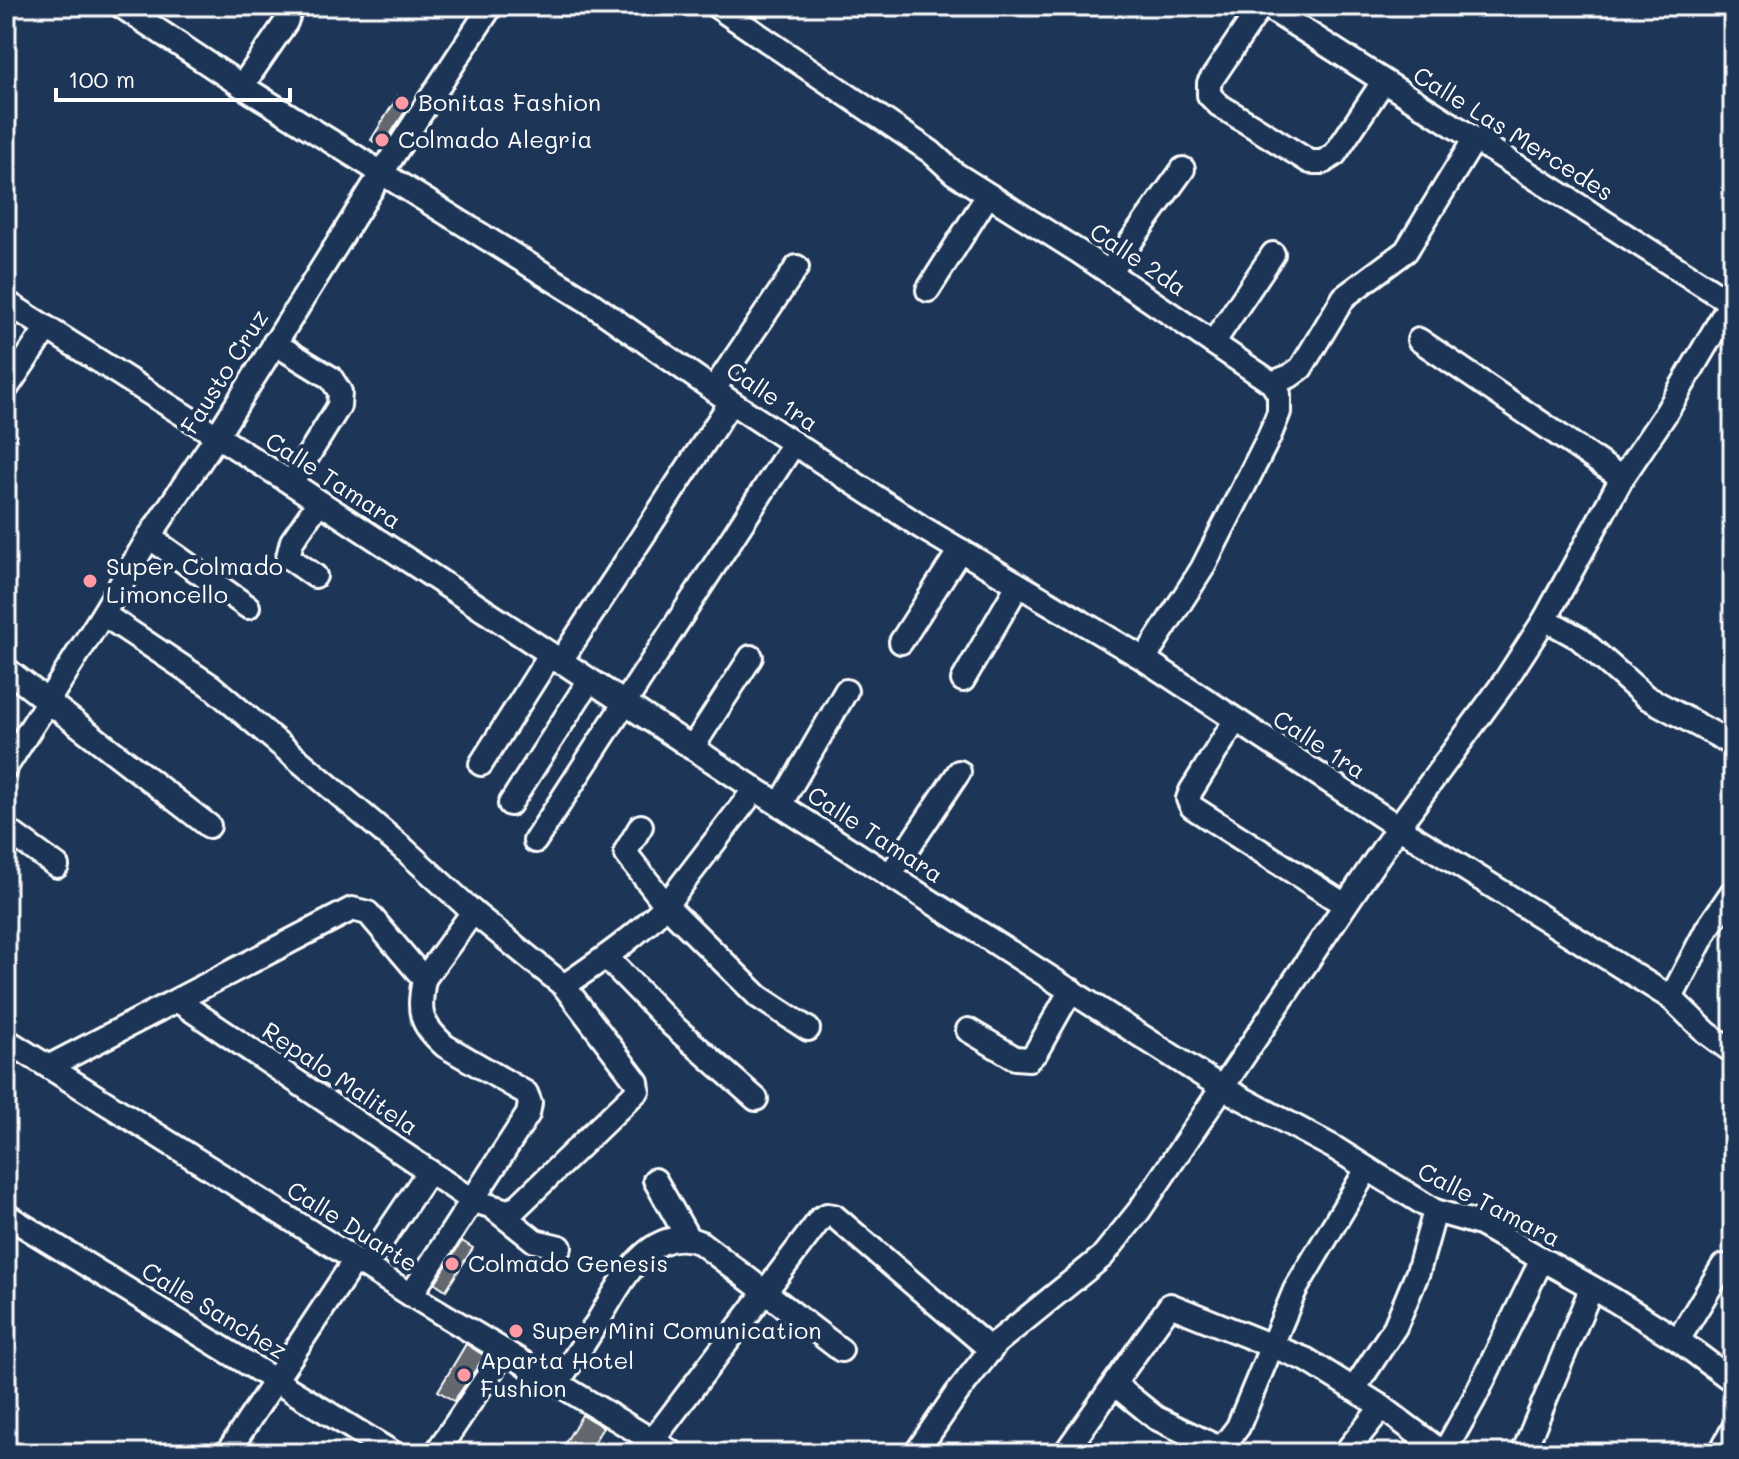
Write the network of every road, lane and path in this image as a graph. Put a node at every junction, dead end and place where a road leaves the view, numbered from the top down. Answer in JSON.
{"nodes":[{"id":1,"x":121,"y":6,"type":"edge"},
{"id":2,"x":292,"y":6,"type":"edge"},
{"id":3,"x":491,"y":6,"type":"edge"},
{"id":4,"x":716,"y":6,"type":"edge"},
{"id":5,"x":1263,"y":6,"type":"edge"},
{"id":6,"x":1383,"y":82,"type":"junction"},
{"id":7,"x":242,"y":86,"type":"junction"},
{"id":8,"x":1474,"y":140,"type":"junction"},
{"id":9,"x":1183,"y":169,"type":"dead end"},
{"id":10,"x":381,"y":174,"type":"junction"},
{"id":11,"x":988,"y":195,"type":"junction"},
{"id":12,"x":1273,"y":254,"type":"dead end"},
{"id":13,"x":797,"y":267,"type":"dead end"},
{"id":14,"x":1109,"y":272,"type":"junction"},
{"id":15,"x":928,"y":290,"type":"dead end"},
{"id":16,"x":6,"y":302,"type":"edge"},
{"id":17,"x":1732,"y":303,"type":"edge"},
{"id":18,"x":47,"y":328,"type":"junction"},
{"id":19,"x":1419,"y":340,"type":"dead end"},
{"id":20,"x":274,"y":343,"type":"junction"},
{"id":21,"x":1213,"y":343,"type":"junction"},
{"id":22,"x":1272,"y":383,"type":"junction"},
{"id":23,"x":6,"y":389,"type":"edge"},
{"id":24,"x":723,"y":396,"type":"junction"},
{"id":25,"x":217,"y":436,"type":"junction"},
{"id":26,"x":794,"y":443,"type":"junction"},
{"id":27,"x":1622,"y":478,"type":"junction"},
{"id":28,"x":291,"y":483,"type":"junction"},
{"id":29,"x":319,"y":502,"type":"junction"},
{"id":30,"x":149,"y":537,"type":"junction"},
{"id":31,"x":960,"y":550,"type":"junction"},
{"id":32,"x":315,"y":576,"type":"dead end"},
{"id":33,"x":1018,"y":585,"type":"junction"},
{"id":34,"x":248,"y":607,"type":"dead end"},
{"id":35,"x":103,"y":614,"type":"junction"},
{"id":36,"x":1545,"y":619,"type":"junction"},
{"id":37,"x":901,"y":642,"type":"dead end"},
{"id":38,"x":751,"y":657,"type":"dead end"},
{"id":39,"x":555,"y":658,"type":"junction"},
{"id":40,"x":1144,"y":659,"type":"junction"},
{"id":41,"x":6,"y":669,"type":"edge"},
{"id":42,"x":963,"y":680,"type":"dead end"},
{"id":43,"x":589,"y":681,"type":"junction"},
{"id":44,"x":846,"y":691,"type":"dead end"},
{"id":45,"x":49,"y":700,"type":"junction"},
{"id":46,"x":625,"y":704,"type":"junction"},
{"id":47,"x":1235,"y":721,"type":"junction"},
{"id":48,"x":1733,"y":744,"type":"edge"},
{"id":49,"x":692,"y":748,"type":"junction"},
{"id":50,"x":481,"y":764,"type":"dead end"},
{"id":51,"x":6,"y":767,"type":"edge"},
{"id":52,"x":959,"y":772,"type":"dead end"},
{"id":53,"x":755,"y":789,"type":"junction"},
{"id":54,"x":510,"y":804,"type":"dead end"},
{"id":55,"x":780,"y":805,"type":"junction"},
{"id":56,"x":209,"y":826,"type":"dead end"},
{"id":57,"x":641,"y":826,"type":"dead end"},
{"id":58,"x":1398,"y":827,"type":"junction"},
{"id":59,"x":6,"y":829,"type":"edge"},
{"id":60,"x":535,"y":841,"type":"dead end"},
{"id":61,"x":57,"y":866,"type":"dead end"},
{"id":62,"x":890,"y":875,"type":"junction"},
{"id":63,"x":1733,"y":891,"type":"edge"},
{"id":64,"x":666,"y":905,"type":"junction"},
{"id":65,"x":1345,"y":905,"type":"junction"},
{"id":66,"x":473,"y":912,"type":"junction"},
{"id":67,"x":606,"y":957,"type":"junction"},
{"id":68,"x":424,"y":979,"type":"junction"},
{"id":69,"x":564,"y":986,"type":"junction"},
{"id":70,"x":1071,"y":990,"type":"junction"},
{"id":71,"x":1671,"y":998,"type":"junction"},
{"id":72,"x":178,"y":1001,"type":"junction"},
{"id":73,"x":808,"y":1029,"type":"dead end"},
{"id":74,"x":968,"y":1030,"type":"dead end"},
{"id":75,"x":6,"y":1040,"type":"edge"},
{"id":76,"x":1733,"y":1052,"type":"edge"},
{"id":77,"x":50,"y":1066,"type":"junction"},
{"id":78,"x":1221,"y":1087,"type":"junction"},
{"id":79,"x":756,"y":1099,"type":"dead end"},
{"id":80,"x":1367,"y":1169,"type":"junction"},
{"id":81,"x":429,"y":1171,"type":"junction"},
{"id":82,"x":655,"y":1180,"type":"dead end"},
{"id":83,"x":482,"y":1203,"type":"junction"},
{"id":84,"x":1435,"y":1211,"type":"junction"},
{"id":85,"x":6,"y":1215,"type":"edge"},
{"id":86,"x":688,"y":1238,"type":"junction"},
{"id":87,"x":560,"y":1247,"type":"dead end"},
{"id":88,"x":1542,"y":1259,"type":"junction"},
{"id":89,"x":360,"y":1263,"type":"junction"},
{"id":90,"x":1723,"y":1266,"type":"dead end"},
{"id":91,"x":1591,"y":1289,"type":"junction"},
{"id":92,"x":766,"y":1292,"type":"junction"},
{"id":93,"x":411,"y":1295,"type":"junction"},
{"id":94,"x":1678,"y":1340,"type":"junction"},
{"id":95,"x":1273,"y":1347,"type":"junction"},
{"id":96,"x":841,"y":1350,"type":"dead end"},
{"id":97,"x":991,"y":1350,"type":"junction"},
{"id":98,"x":505,"y":1351,"type":"junction"},
{"id":99,"x":276,"y":1379,"type":"junction"},
{"id":100,"x":1733,"y":1381,"type":"edge"},
{"id":101,"x":558,"y":1382,"type":"junction"},
{"id":102,"x":1114,"y":1384,"type":"junction"},
{"id":103,"x":1354,"y":1389,"type":"junction"},
{"id":104,"x":1382,"y":1407,"type":"junction"},
{"id":105,"x":1733,"y":1429,"type":"edge"},
{"id":106,"x":653,"y":1440,"type":"junction"},
{"id":107,"x":1219,"y":1451,"type":"edge"},
{"id":108,"x":227,"y":1453,"type":"edge"},
{"id":109,"x":393,"y":1453,"type":"edge"},
{"id":110,"x":436,"y":1453,"type":"edge"},
{"id":111,"x":673,"y":1453,"type":"edge"},
{"id":112,"x":916,"y":1453,"type":"edge"},
{"id":113,"x":1065,"y":1453,"type":"edge"},
{"id":114,"x":1345,"y":1453,"type":"edge"},
{"id":115,"x":1444,"y":1453,"type":"edge"},
{"id":116,"x":1523,"y":1453,"type":"edge"},
{"id":117,"x":1720,"y":1453,"type":"edge"}],
"edges":[{"from":1,"to":7,"type":"street","name":"Calle 1ra"},
{"from":2,"to":7,"type":"street"},
{"from":3,"to":10,"type":"street","name":"Fausto Cruz"},
{"from":4,"to":11,"type":"street","name":"Calle 2da"},
{"from":5,"to":6,"type":"street","name":"Calle Las Mercedes"},
{"from":5,"to":6,"type":"street"},
{"from":6,"to":8,"type":"street","name":"Calle Las Mercedes"},
{"from":7,"to":10,"type":"street","name":"Calle 1ra"},
{"from":8,"to":17,"type":"street","name":"Calle Las Mercedes"},
{"from":8,"to":22,"type":"street"},
{"from":9,"to":14,"type":"street"},
{"from":10,"to":20,"type":"street","name":"Fausto Cruz"},
{"from":10,"to":24,"type":"street","name":"Calle 1ra"},
{"from":11,"to":14,"type":"street","name":"Calle 2da"},
{"from":11,"to":15,"type":"street"},
{"from":12,"to":21,"type":"street"},
{"from":13,"to":24,"type":"street"},
{"from":14,"to":21,"type":"street","name":"Calle 2da"},
{"from":16,"to":18,"type":"street","name":"Calle Tamara"},
{"from":17,"to":27,"type":"street"},
{"from":18,"to":23,"type":"street"},
{"from":18,"to":25,"type":"street","name":"Calle Tamara"},
{"from":19,"to":27,"type":"street"},
{"from":20,"to":25,"type":"street","name":"Fausto Cruz"},
{"from":20,"to":28,"type":"street"},
{"from":21,"to":22,"type":"street","name":"Calle 2da"},
{"from":22,"to":40,"type":"street"},
{"from":24,"to":26,"type":"street","name":"Calle 1ra"},
{"from":24,"to":39,"type":"street"},
{"from":25,"to":28,"type":"street","name":"Calle Tamara"},
{"from":25,"to":30,"type":"street","name":"Fausto Cruz"},
{"from":26,"to":31,"type":"street","name":"Calle 1ra"},
{"from":26,"to":46,"type":"street"},
{"from":27,"to":36,"type":"street"},
{"from":28,"to":29,"type":"street","name":"Calle Tamara"},
{"from":29,"to":32,"type":"street"},
{"from":29,"to":39,"type":"street","name":"Calle Tamara"},
{"from":30,"to":34,"type":"street"},
{"from":30,"to":35,"type":"street","name":"Fausto Cruz"},
{"from":31,"to":33,"type":"street","name":"Calle 1ra"},
{"from":31,"to":37,"type":"street"},
{"from":33,"to":40,"type":"street","name":"Calle 1ra"},
{"from":33,"to":42,"type":"street"},
{"from":35,"to":45,"type":"street","name":"Fausto Cruz"},
{"from":35,"to":66,"type":"street"},
{"from":36,"to":48,"type":"street"},
{"from":36,"to":58,"type":"street"},
{"from":38,"to":49,"type":"street"},
{"from":39,"to":43,"type":"street","name":"Calle Tamara"},
{"from":39,"to":50,"type":"street"},
{"from":40,"to":47,"type":"street","name":"Calle 1ra"},
{"from":41,"to":45,"type":"street"},
{"from":43,"to":46,"type":"street","name":"Calle Tamara"},
{"from":43,"to":54,"type":"street"},
{"from":44,"to":55,"type":"street"},
{"from":45,"to":51,"type":"street","name":"Fausto Cruz"},
{"from":45,"to":56,"type":"street"},
{"from":46,"to":49,"type":"street","name":"Calle Tamara"},
{"from":46,"to":60,"type":"street"},
{"from":47,"to":58,"type":"street","name":"Calle 1ra"},
{"from":47,"to":65,"type":"street"},
{"from":49,"to":53,"type":"street","name":"Calle Tamara"},
{"from":52,"to":62,"type":"street"},
{"from":53,"to":55,"type":"street","name":"Calle Tamara"},
{"from":53,"to":64,"type":"street"},
{"from":55,"to":62,"type":"street","name":"Calle Tamara"},
{"from":57,"to":64,"type":"street"},
{"from":58,"to":65,"type":"street"},
{"from":58,"to":71,"type":"street","name":"Calle 1ra"},
{"from":59,"to":61,"type":"street"},
{"from":62,"to":70,"type":"street","name":"Calle Tamara"},
{"from":63,"to":71,"type":"street"},
{"from":64,"to":67,"type":"street"},
{"from":64,"to":73,"type":"street"},
{"from":65,"to":78,"type":"street"},
{"from":66,"to":68,"type":"street"},
{"from":66,"to":69,"type":"street"},
{"from":67,"to":69,"type":"street"},
{"from":67,"to":79,"type":"street"},
{"from":68,"to":72,"type":"street"},
{"from":68,"to":83,"type":"street"},
{"from":69,"to":83,"type":"street"},
{"from":70,"to":74,"type":"street"},
{"from":70,"to":78,"type":"street","name":"Calle Tamara"},
{"from":71,"to":76,"type":"street","name":"Calle 1ra"},
{"from":72,"to":77,"type":"street"},
{"from":72,"to":81,"type":"street","name":"Repalo Malitela"},
{"from":75,"to":77,"type":"street","name":"Calle Duarte"},
{"from":77,"to":89,"type":"street","name":"Calle Duarte"},
{"from":78,"to":80,"type":"street","name":"Calle Tamara"},
{"from":78,"to":97,"type":"street"},
{"from":80,"to":84,"type":"street","name":"Calle Tamara"},
{"from":80,"to":95,"type":"street"},
{"from":81,"to":83,"type":"street","name":"Repalo Malitela"},
{"from":81,"to":89,"type":"street"},
{"from":82,"to":86,"type":"street"},
{"from":83,"to":87,"type":"street","name":"Repalo Malitela"},
{"from":83,"to":93,"type":"street"},
{"from":84,"to":88,"type":"street","name":"Calle Tamara"},
{"from":84,"to":103,"type":"street"},
{"from":85,"to":99,"type":"street","name":"Calle Sanchez"},
{"from":86,"to":92,"type":"street"},
{"from":86,"to":101,"type":"street"},
{"from":88,"to":91,"type":"street","name":"Calle Tamara"},
{"from":88,"to":115,"type":"street"},
{"from":89,"to":93,"type":"street","name":"Calle Duarte"},
{"from":89,"to":99,"type":"street"},
{"from":90,"to":94,"type":"street"},
{"from":91,"to":94,"type":"street","name":"Calle Tamara"},
{"from":91,"to":116,"type":"street"},
{"from":92,"to":96,"type":"street"},
{"from":92,"to":97,"type":"street"},
{"from":92,"to":106,"type":"street"},
{"from":93,"to":98,"type":"street","name":"Calle Duarte"},
{"from":94,"to":100,"type":"street","name":"Calle Tamara"},
{"from":95,"to":102,"type":"street"},
{"from":95,"to":103,"type":"street"},
{"from":95,"to":107,"type":"street"},
{"from":97,"to":112,"type":"street"},
{"from":98,"to":101,"type":"street","name":"Calle Duarte"},
{"from":98,"to":110,"type":"street"},
{"from":99,"to":108,"type":"street"},
{"from":99,"to":109,"type":"street","name":"Calle Sanchez"},
{"from":101,"to":106,"type":"street","name":"Calle Duarte"},
{"from":102,"to":107,"type":"street"},
{"from":102,"to":113,"type":"street"},
{"from":103,"to":104,"type":"street"},
{"from":104,"to":114,"type":"street"},
{"from":104,"to":115,"type":"street"},
{"from":105,"to":117,"type":"street"},
{"from":106,"to":111,"type":"street","name":"Calle Duarte"}]}
